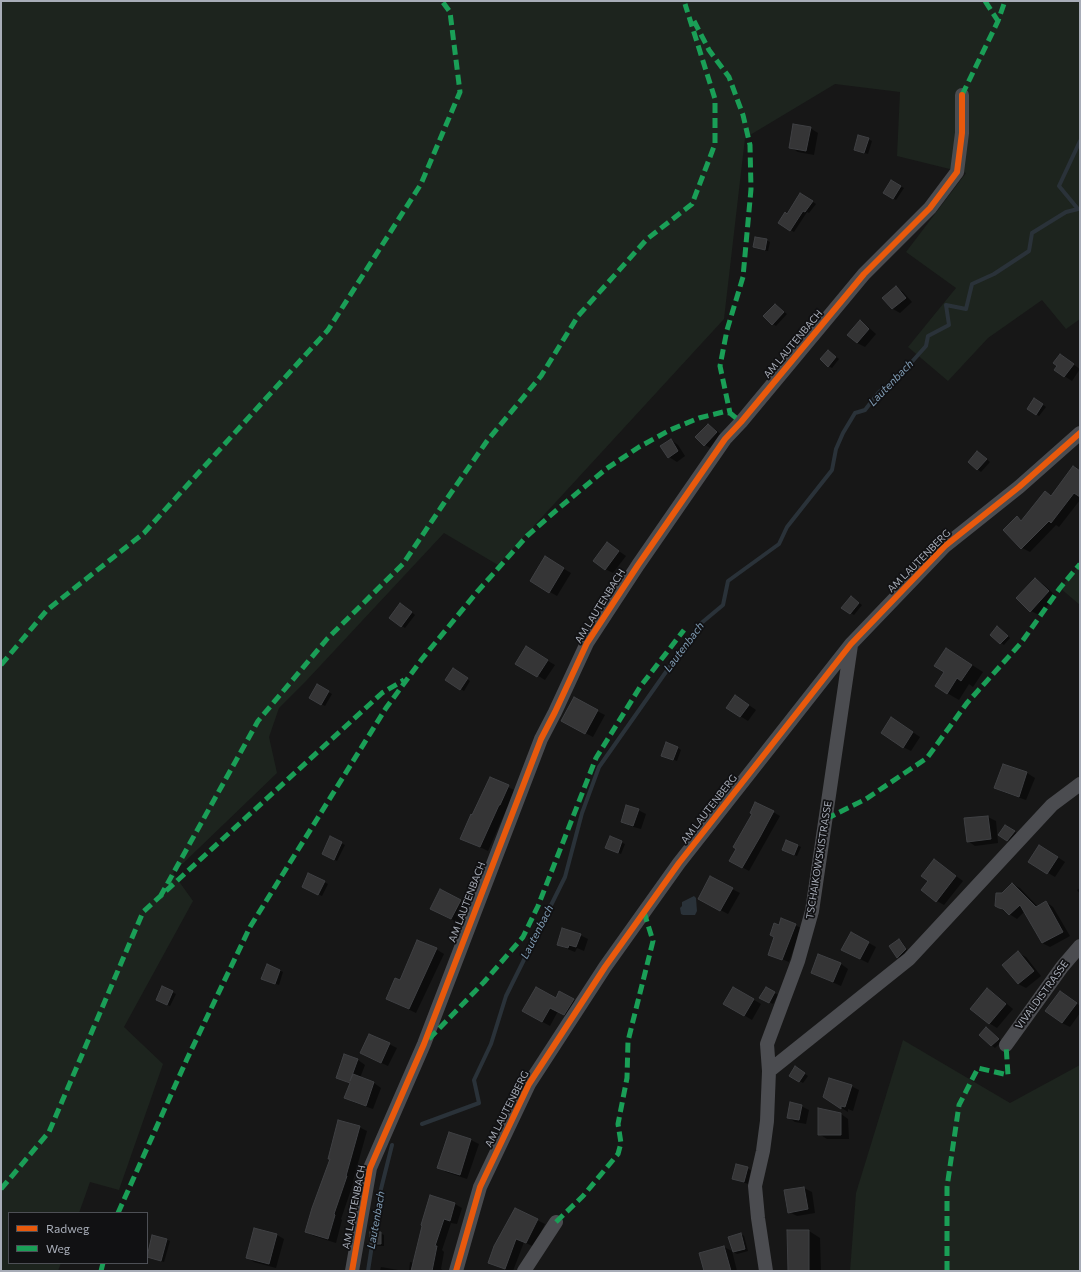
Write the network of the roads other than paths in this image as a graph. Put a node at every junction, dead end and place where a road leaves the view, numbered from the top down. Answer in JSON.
{"nodes":[{"id":1,"x":962,"y":95,"type":"dead end"},
{"id":2,"x":1080,"y":433,"type":"edge"},
{"id":3,"x":851,"y":644,"type":"junction"},
{"id":4,"x":1080,"y":784,"type":"edge"},
{"id":5,"x":1080,"y":946,"type":"edge"},
{"id":6,"x":1006,"y":1045,"type":"dead end"},
{"id":7,"x":768,"y":1071,"type":"junction"},
{"id":8,"x":556,"y":1222,"type":"dead end"},
{"id":9,"x":352,"y":1271,"type":"edge"},
{"id":10,"x":456,"y":1271,"type":"edge"},
{"id":11,"x":524,"y":1271,"type":"edge"},
{"id":12,"x":766,"y":1271,"type":"edge"}],
"edges":[{"from":1,"to":9,"type":"street","name":"AM LAUTENBACH"},
{"from":2,"to":3,"type":"street","name":"AM LAUTENBERG"},
{"from":3,"to":7,"type":"street","name":"TSCHAIKOWSKISTRASSE"},
{"from":3,"to":10,"type":"street","name":"AM LAUTENBERG"},
{"from":4,"to":7,"type":"street"},
{"from":5,"to":6,"type":"street","name":"VIVALDISTRASSE"},
{"from":7,"to":12,"type":"street","name":"TSCHAIKOWSKISTRASSE"},
{"from":8,"to":11,"type":"street"}]}
